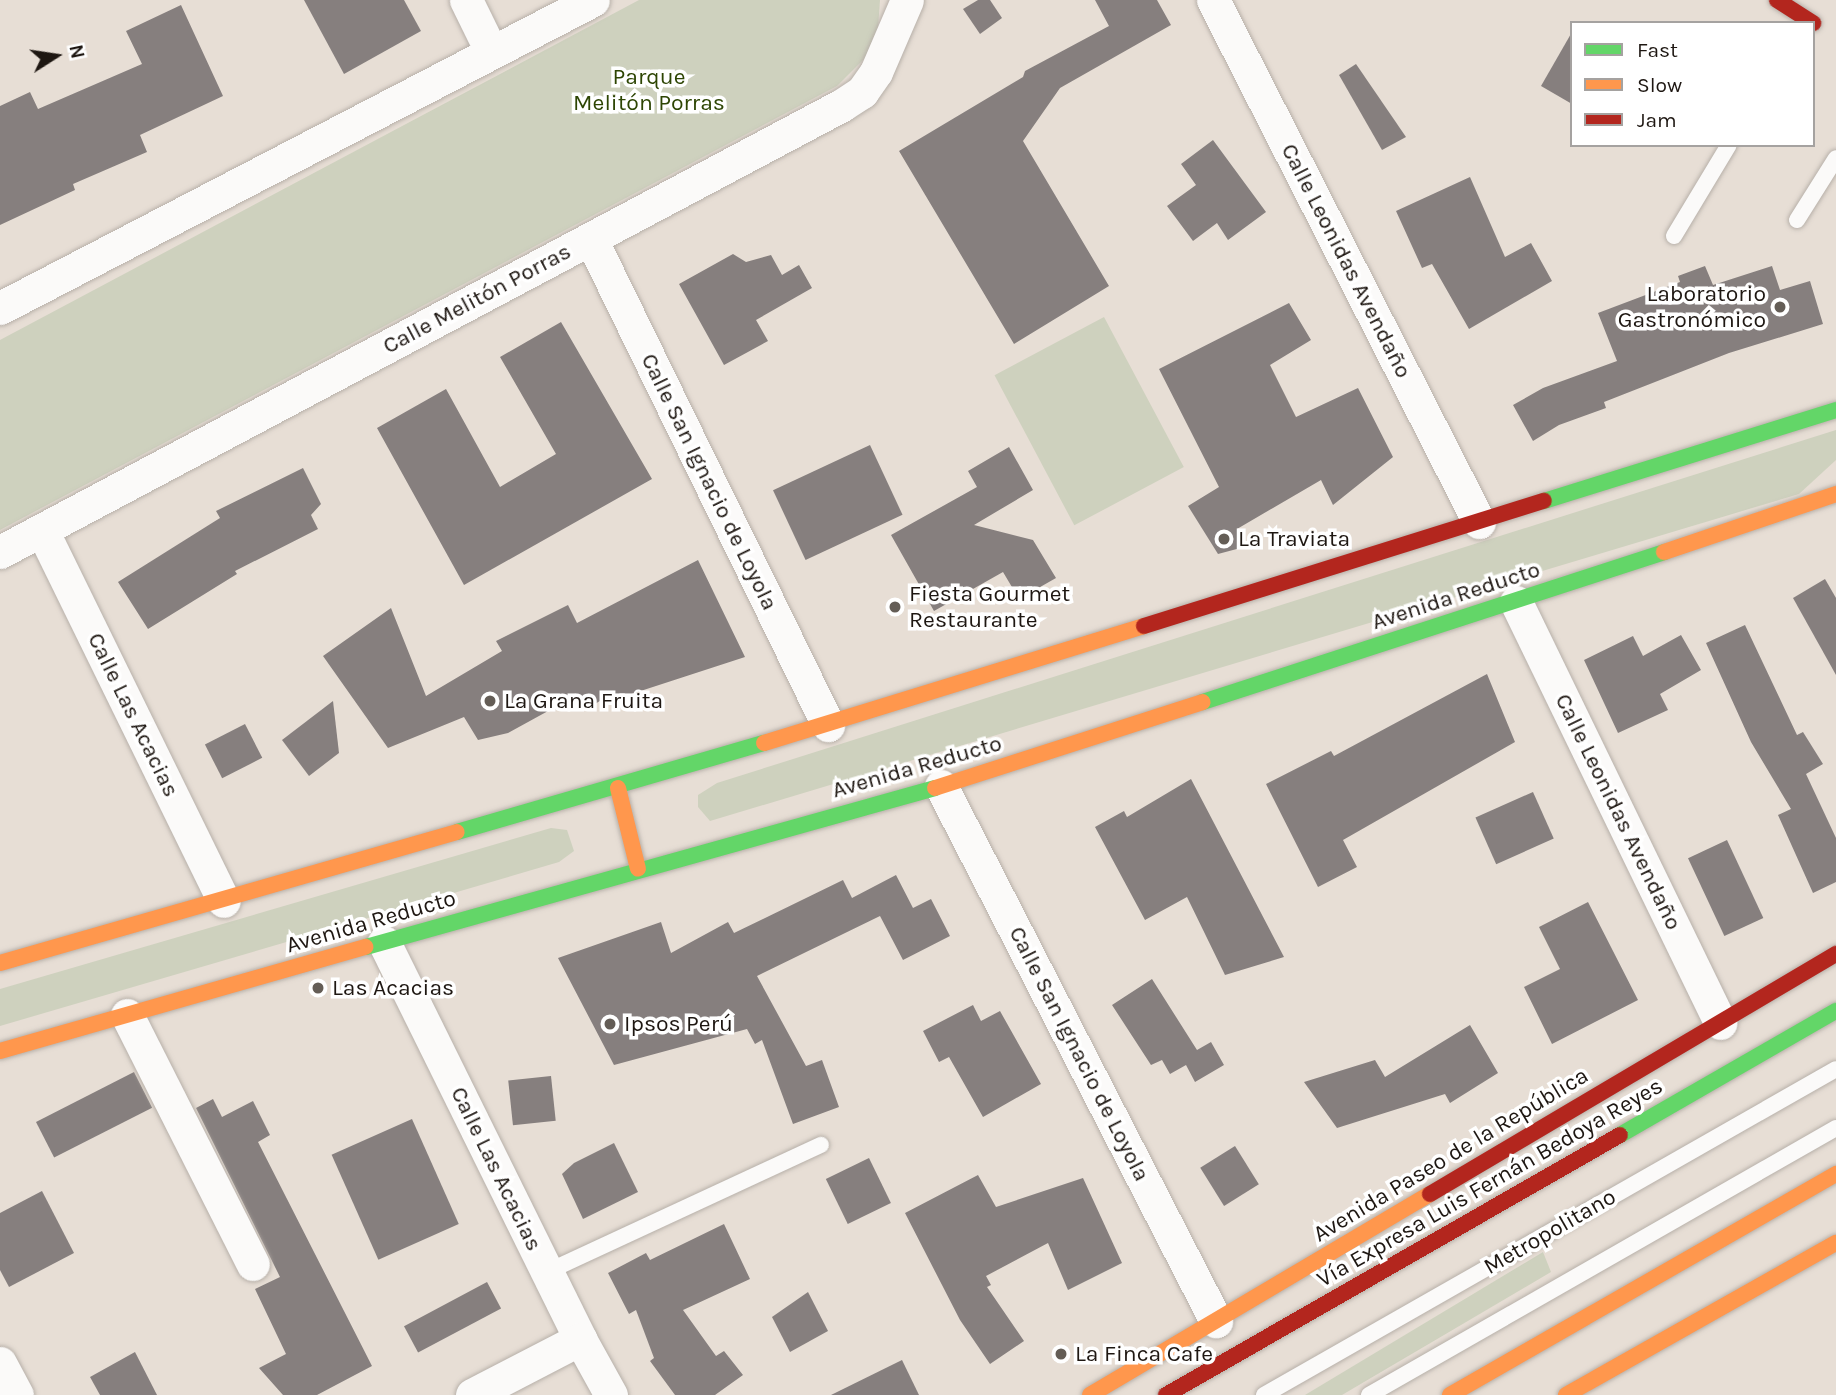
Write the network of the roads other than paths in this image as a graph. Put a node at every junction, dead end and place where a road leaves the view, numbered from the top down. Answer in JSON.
{"nodes":[{"id":1,"x":466,"y":0,"type":"edge"},
{"id":2,"x":593,"y":0,"type":"edge"},
{"id":3,"x":886,"y":0,"type":"edge"},
{"id":4,"x":906,"y":0,"type":"edge"},
{"id":5,"x":1213,"y":0,"type":"edge"},
{"id":6,"x":887,"y":46,"type":"junction"},
{"id":7,"x":491,"y":51,"type":"junction"},
{"id":8,"x":1728,"y":147,"type":"edge"},
{"id":9,"x":1836,"y":159,"type":"edge"},
{"id":10,"x":1797,"y":220,"type":"dead end"},
{"id":11,"x":1674,"y":236,"type":"dead end"},
{"id":12,"x":591,"y":239,"type":"junction"},
{"id":13,"x":0,"y":308,"type":"edge"},
{"id":14,"x":1836,"y":410,"type":"edge"},
{"id":15,"x":1828,"y":476,"type":"dead end"},
{"id":16,"x":1836,"y":494,"type":"edge"},
{"id":17,"x":1806,"y":505,"type":"junction"},
{"id":18,"x":1479,"y":522,"type":"junction"},
{"id":19,"x":42,"y":530,"type":"junction"},
{"id":20,"x":0,"y":552,"type":"edge"},
{"id":21,"x":1516,"y":601,"type":"junction"},
{"id":22,"x":828,"y":725,"type":"junction"},
{"id":23,"x":941,"y":786,"type":"junction"},
{"id":24,"x":618,"y":788,"type":"junction"},
{"id":25,"x":638,"y":869,"type":"junction"},
{"id":26,"x":224,"y":901,"type":"junction"},
{"id":27,"x":384,"y":942,"type":"junction"},
{"id":28,"x":1836,"y":954,"type":"edge"},
{"id":29,"x":0,"y":963,"type":"edge"},
{"id":30,"x":1836,"y":1011,"type":"edge"},
{"id":31,"x":127,"y":1015,"type":"junction"},
{"id":32,"x":1720,"y":1023,"type":"junction"},
{"id":33,"x":0,"y":1051,"type":"edge"},
{"id":34,"x":1836,"y":1069,"type":"edge"},
{"id":35,"x":1836,"y":1128,"type":"edge"},
{"id":36,"x":821,"y":1145,"type":"dead end"},
{"id":37,"x":1836,"y":1174,"type":"edge"},
{"id":38,"x":1836,"y":1243,"type":"edge"},
{"id":39,"x":253,"y":1264,"type":"dead end"},
{"id":40,"x":547,"y":1272,"type":"junction"},
{"id":41,"x":1216,"y":1321,"type":"junction"},
{"id":42,"x":580,"y":1339,"type":"junction"},
{"id":43,"x":0,"y":1363,"type":"edge"},
{"id":44,"x":17,"y":1395,"type":"edge"},
{"id":45,"x":472,"y":1395,"type":"edge"},
{"id":46,"x":611,"y":1395,"type":"edge"},
{"id":47,"x":1090,"y":1395,"type":"edge"},
{"id":48,"x":1166,"y":1395,"type":"edge"},
{"id":49,"x":1264,"y":1395,"type":"edge"},
{"id":50,"x":1369,"y":1395,"type":"edge"},
{"id":51,"x":1450,"y":1395,"type":"edge"},
{"id":52,"x":1566,"y":1395,"type":"edge"}],
"edges":[{"from":1,"to":7,"type":"street"},
{"from":2,"to":7,"type":"street"},
{"from":3,"to":6,"type":"street"},
{"from":4,"to":6,"type":"street","name":"Calle Melitón Porras"},
{"from":5,"to":18,"type":"street","name":"Calle Leonidas Avendaño"},
{"from":6,"to":12,"type":"street","name":"Calle Melitón Porras"},
{"from":7,"to":13,"type":"street"},
{"from":8,"to":11,"type":"lane"},
{"from":9,"to":10,"type":"lane"},
{"from":12,"to":19,"type":"street","name":"Calle Melitón Porras"},
{"from":12,"to":22,"type":"street","name":"Calle San Ignacio de Loyola"},
{"from":14,"to":18,"type":"main road"},
{"from":15,"to":17,"type":"main road"},
{"from":16,"to":17,"type":"main road","name":"Avenida Reducto"},
{"from":17,"to":21,"type":"main road","name":"Avenida Reducto"},
{"from":18,"to":22,"type":"main road"},
{"from":19,"to":20,"type":"street","name":"Calle Melitón Porras"},
{"from":19,"to":26,"type":"street","name":"Calle Las Acacias"},
{"from":21,"to":23,"type":"main road","name":"Avenida Reducto"},
{"from":21,"to":32,"type":"street","name":"Calle Leonidas Avendaño"},
{"from":22,"to":24,"type":"main road"},
{"from":23,"to":25,"type":"main road","name":"Avenida Reducto"},
{"from":23,"to":41,"type":"street","name":"Calle San Ignacio de Loyola"},
{"from":24,"to":25,"type":"main road"},
{"from":24,"to":26,"type":"main road"},
{"from":25,"to":27,"type":"main road","name":"Avenida Reducto"},
{"from":26,"to":29,"type":"main road"},
{"from":27,"to":31,"type":"main road","name":"Avenida Reducto"},
{"from":27,"to":40,"type":"street","name":"Calle Las Acacias"},
{"from":28,"to":32,"type":"main road","name":"Avenida Paseo de la República"},
{"from":30,"to":48,"type":"main road","name":"Vía Expresa Luis Fernán Bedoya Reyes"},
{"from":31,"to":33,"type":"main road","name":"Avenida Reducto"},
{"from":31,"to":39,"type":"street"},
{"from":32,"to":41,"type":"main road","name":"Avenida Paseo de la República"},
{"from":34,"to":49,"type":"lane","name":"Metropolitano"},
{"from":35,"to":50,"type":"lane"},
{"from":36,"to":40,"type":"lane"},
{"from":37,"to":51,"type":"main road"},
{"from":38,"to":52,"type":"main road"},
{"from":40,"to":42,"type":"street","name":"Calle Las Acacias"},
{"from":41,"to":47,"type":"main road","name":"Avenida Paseo de la República"},
{"from":42,"to":45,"type":"street"},
{"from":42,"to":46,"type":"street","name":"Calle Las Acacias"},
{"from":43,"to":44,"type":"street"}]}
